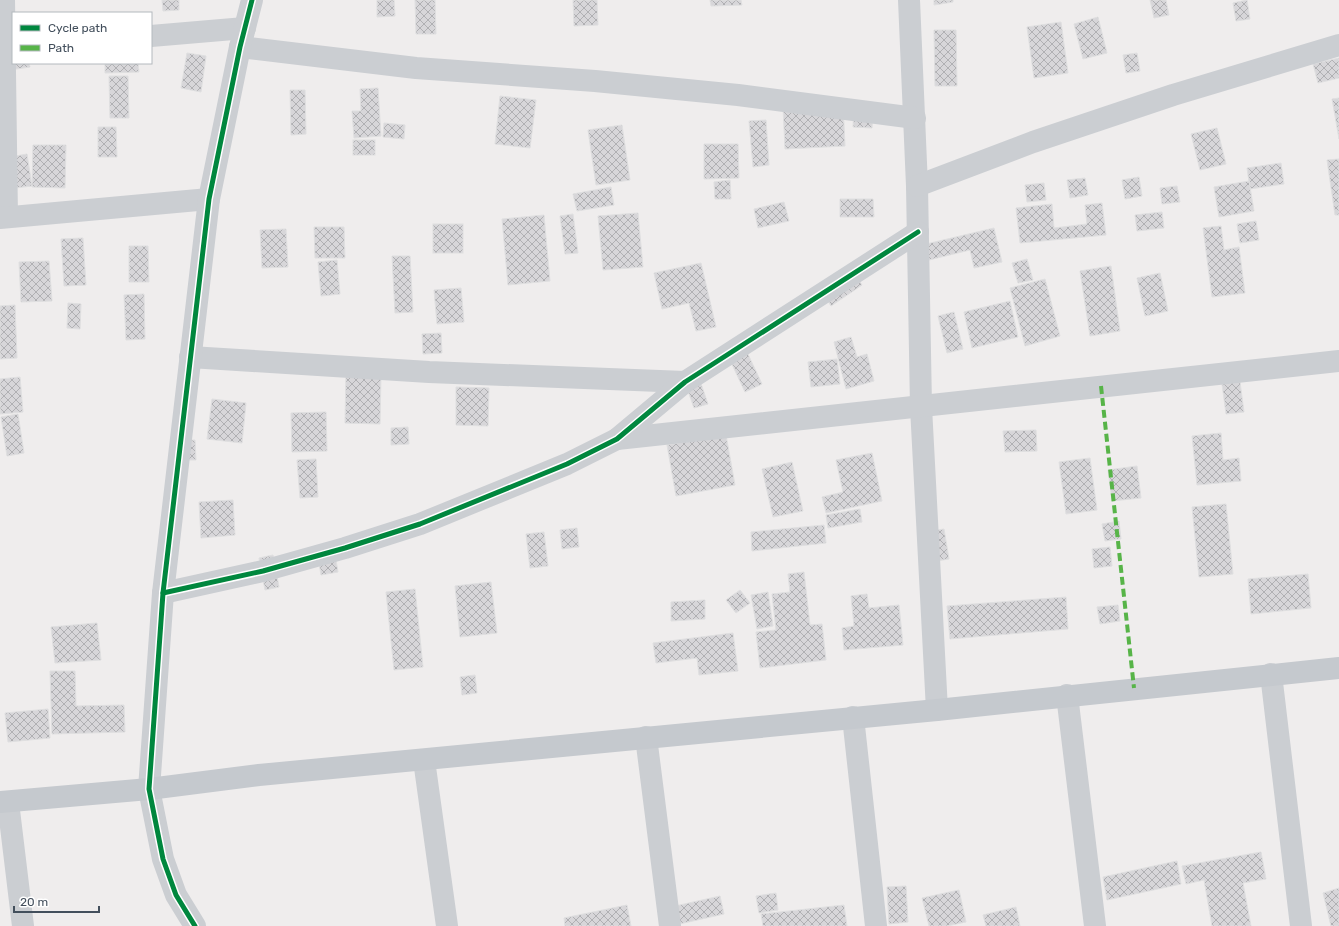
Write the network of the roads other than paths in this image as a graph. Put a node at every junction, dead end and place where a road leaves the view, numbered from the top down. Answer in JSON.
{"nodes":[{"id":1,"x":4,"y":0,"type":"edge"},
{"id":2,"x":252,"y":0,"type":"edge"},
{"id":3,"x":909,"y":0,"type":"edge"},
{"id":4,"x":152,"y":36,"type":"edge"},
{"id":5,"x":243,"y":38,"type":"junction"},
{"id":6,"x":1339,"y":45,"type":"edge"},
{"id":7,"x":6,"y":50,"type":"edge"},
{"id":8,"x":915,"y":118,"type":"junction"},
{"id":9,"x":917,"y":186,"type":"junction"},
{"id":10,"x":209,"y":199,"type":"junction"},
{"id":11,"x":3,"y":217,"type":"edge"},
{"id":12,"x":918,"y":232,"type":"junction"},
{"id":13,"x":190,"y":357,"type":"junction"},
{"id":14,"x":1339,"y":361,"type":"edge"},
{"id":15,"x":685,"y":382,"type":"junction"},
{"id":16,"x":921,"y":407,"type":"junction"},
{"id":17,"x":617,"y":439,"type":"junction"},
{"id":18,"x":163,"y":593,"type":"junction"},
{"id":19,"x":1339,"y":668,"type":"edge"},
{"id":20,"x":1271,"y":674,"type":"junction"},
{"id":21,"x":1067,"y":695,"type":"junction"},
{"id":22,"x":937,"y":710,"type":"junction"},
{"id":23,"x":853,"y":717,"type":"junction"},
{"id":24,"x":646,"y":737,"type":"junction"},
{"id":25,"x":424,"y":760,"type":"junction"},
{"id":26,"x":149,"y":789,"type":"junction"},
{"id":27,"x":4,"y":802,"type":"edge"},
{"id":28,"x":23,"y":926,"type":"edge"},
{"id":29,"x":195,"y":926,"type":"edge"},
{"id":30,"x":447,"y":926,"type":"edge"},
{"id":31,"x":670,"y":926,"type":"edge"},
{"id":32,"x":876,"y":926,"type":"edge"},
{"id":33,"x":1095,"y":926,"type":"edge"},
{"id":34,"x":1301,"y":926,"type":"edge"}],
"edges":[{"from":1,"to":7,"type":"street"},
{"from":2,"to":5,"type":"street"},
{"from":3,"to":8,"type":"street"},
{"from":4,"to":5,"type":"street"},
{"from":5,"to":8,"type":"street"},
{"from":5,"to":10,"type":"street"},
{"from":6,"to":9,"type":"street"},
{"from":7,"to":11,"type":"street"},
{"from":8,"to":9,"type":"street"},
{"from":9,"to":12,"type":"street"},
{"from":10,"to":11,"type":"street"},
{"from":10,"to":13,"type":"street"},
{"from":12,"to":15,"type":"street"},
{"from":12,"to":16,"type":"street"},
{"from":13,"to":15,"type":"street"},
{"from":13,"to":18,"type":"street"},
{"from":14,"to":16,"type":"street"},
{"from":15,"to":17,"type":"street"},
{"from":16,"to":17,"type":"street"},
{"from":16,"to":22,"type":"street"},
{"from":17,"to":18,"type":"street"},
{"from":18,"to":26,"type":"street"},
{"from":19,"to":20,"type":"main road"},
{"from":20,"to":21,"type":"main road"},
{"from":20,"to":34,"type":"street"},
{"from":21,"to":22,"type":"main road"},
{"from":21,"to":33,"type":"street"},
{"from":22,"to":23,"type":"main road"},
{"from":23,"to":24,"type":"main road"},
{"from":23,"to":32,"type":"street"},
{"from":24,"to":25,"type":"main road"},
{"from":24,"to":31,"type":"street"},
{"from":25,"to":26,"type":"main road"},
{"from":25,"to":30,"type":"street"},
{"from":26,"to":27,"type":"main road"},
{"from":26,"to":29,"type":"street"},
{"from":27,"to":28,"type":"street"}]}
